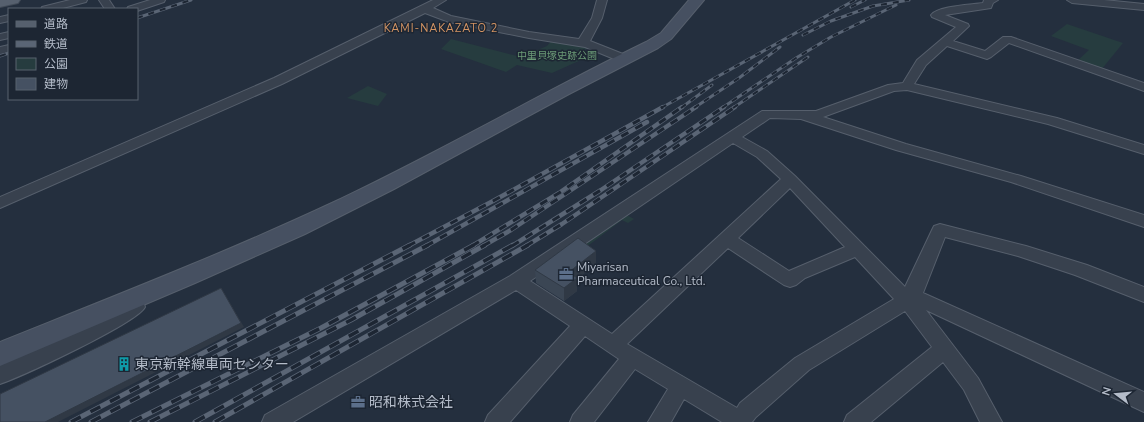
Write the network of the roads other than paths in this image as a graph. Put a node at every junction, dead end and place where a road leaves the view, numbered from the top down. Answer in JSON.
{"nodes":[{"id":1,"x":13,"y":0,"type":"edge"},
{"id":2,"x":82,"y":0,"type":"edge"},
{"id":3,"x":160,"y":0,"type":"edge"},
{"id":4,"x":442,"y":0,"type":"edge"},
{"id":5,"x":602,"y":0,"type":"edge"},
{"id":6,"x":696,"y":0,"type":"edge"},
{"id":7,"x":993,"y":0,"type":"edge"},
{"id":8,"x":1072,"y":0,"type":"edge"},
{"id":9,"x":1119,"y":2,"type":"edge"},
{"id":10,"x":0,"y":3,"type":"edge"},
{"id":11,"x":1144,"y":7,"type":"edge"},
{"id":12,"x":50,"y":8,"type":"edge"},
{"id":13,"x":135,"y":8,"type":"edge"},
{"id":14,"x":425,"y":9,"type":"junction"},
{"id":15,"x":945,"y":42,"type":"junction"},
{"id":16,"x":583,"y":43,"type":"junction"},
{"id":17,"x":624,"y":59,"type":"junction"},
{"id":18,"x":907,"y":86,"type":"junction"},
{"id":19,"x":1144,"y":87,"type":"edge"},
{"id":20,"x":804,"y":116,"type":"junction"},
{"id":21,"x":733,"y":137,"type":"junction"},
{"id":22,"x":1144,"y":150,"type":"edge"},
{"id":23,"x":790,"y":179,"type":"junction"},
{"id":24,"x":0,"y":203,"type":"edge"},
{"id":25,"x":1144,"y":221,"type":"edge"},
{"id":26,"x":727,"y":239,"type":"junction"},
{"id":27,"x":858,"y":249,"type":"junction"},
{"id":28,"x":516,"y":281,"type":"junction"},
{"id":29,"x":1144,"y":295,"type":"edge"},
{"id":30,"x":906,"y":296,"type":"junction"},
{"id":31,"x":134,"y":299,"type":"junction"},
{"id":32,"x":583,"y":325,"type":"junction"},
{"id":33,"x":614,"y":344,"type":"junction"},
{"id":34,"x":944,"y":349,"type":"junction"},
{"id":35,"x":0,"y":354,"type":"edge"},
{"id":36,"x":632,"y":357,"type":"junction"},
{"id":37,"x":0,"y":375,"type":"edge"},
{"id":38,"x":681,"y":386,"type":"junction"},
{"id":39,"x":1144,"y":402,"type":"edge"},
{"id":40,"x":273,"y":422,"type":"edge"},
{"id":41,"x":496,"y":422,"type":"edge"},
{"id":42,"x":581,"y":422,"type":"edge"},
{"id":43,"x":659,"y":422,"type":"edge"},
{"id":44,"x":740,"y":422,"type":"edge"},
{"id":45,"x":855,"y":422,"type":"edge"},
{"id":46,"x":991,"y":422,"type":"edge"}],
"edges":[{"from":1,"to":10,"type":"main road"},
{"from":2,"to":12,"type":"street"},
{"from":3,"to":13,"type":"street"},
{"from":4,"to":14,"type":"street"},
{"from":5,"to":16,"type":"street"},
{"from":6,"to":17,"type":"street"},
{"from":7,"to":15,"type":"street"},
{"from":8,"to":9,"type":"street"},
{"from":9,"to":11,"type":"street"},
{"from":14,"to":16,"type":"street"},
{"from":14,"to":24,"type":"street"},
{"from":15,"to":18,"type":"street"},
{"from":15,"to":19,"type":"street"},
{"from":16,"to":17,"type":"street"},
{"from":17,"to":31,"type":"street"},
{"from":18,"to":20,"type":"street"},
{"from":18,"to":22,"type":"street"},
{"from":20,"to":21,"type":"street"},
{"from":20,"to":25,"type":"street"},
{"from":21,"to":23,"type":"street"},
{"from":21,"to":28,"type":"street"},
{"from":23,"to":26,"type":"street"},
{"from":23,"to":27,"type":"street"},
{"from":26,"to":27,"type":"street"},
{"from":26,"to":33,"type":"street"},
{"from":27,"to":30,"type":"street"},
{"from":28,"to":32,"type":"street"},
{"from":28,"to":40,"type":"street"},
{"from":29,"to":30,"type":"street"},
{"from":30,"to":34,"type":"street"},
{"from":30,"to":39,"type":"street"},
{"from":30,"to":44,"type":"street"},
{"from":31,"to":35,"type":"street"},
{"from":31,"to":37,"type":"street"},
{"from":32,"to":33,"type":"street"},
{"from":32,"to":41,"type":"street"},
{"from":33,"to":36,"type":"street"},
{"from":34,"to":45,"type":"street"},
{"from":34,"to":46,"type":"street"},
{"from":36,"to":38,"type":"street"},
{"from":36,"to":42,"type":"street"},
{"from":38,"to":43,"type":"street"},
{"from":38,"to":44,"type":"street"}]}
